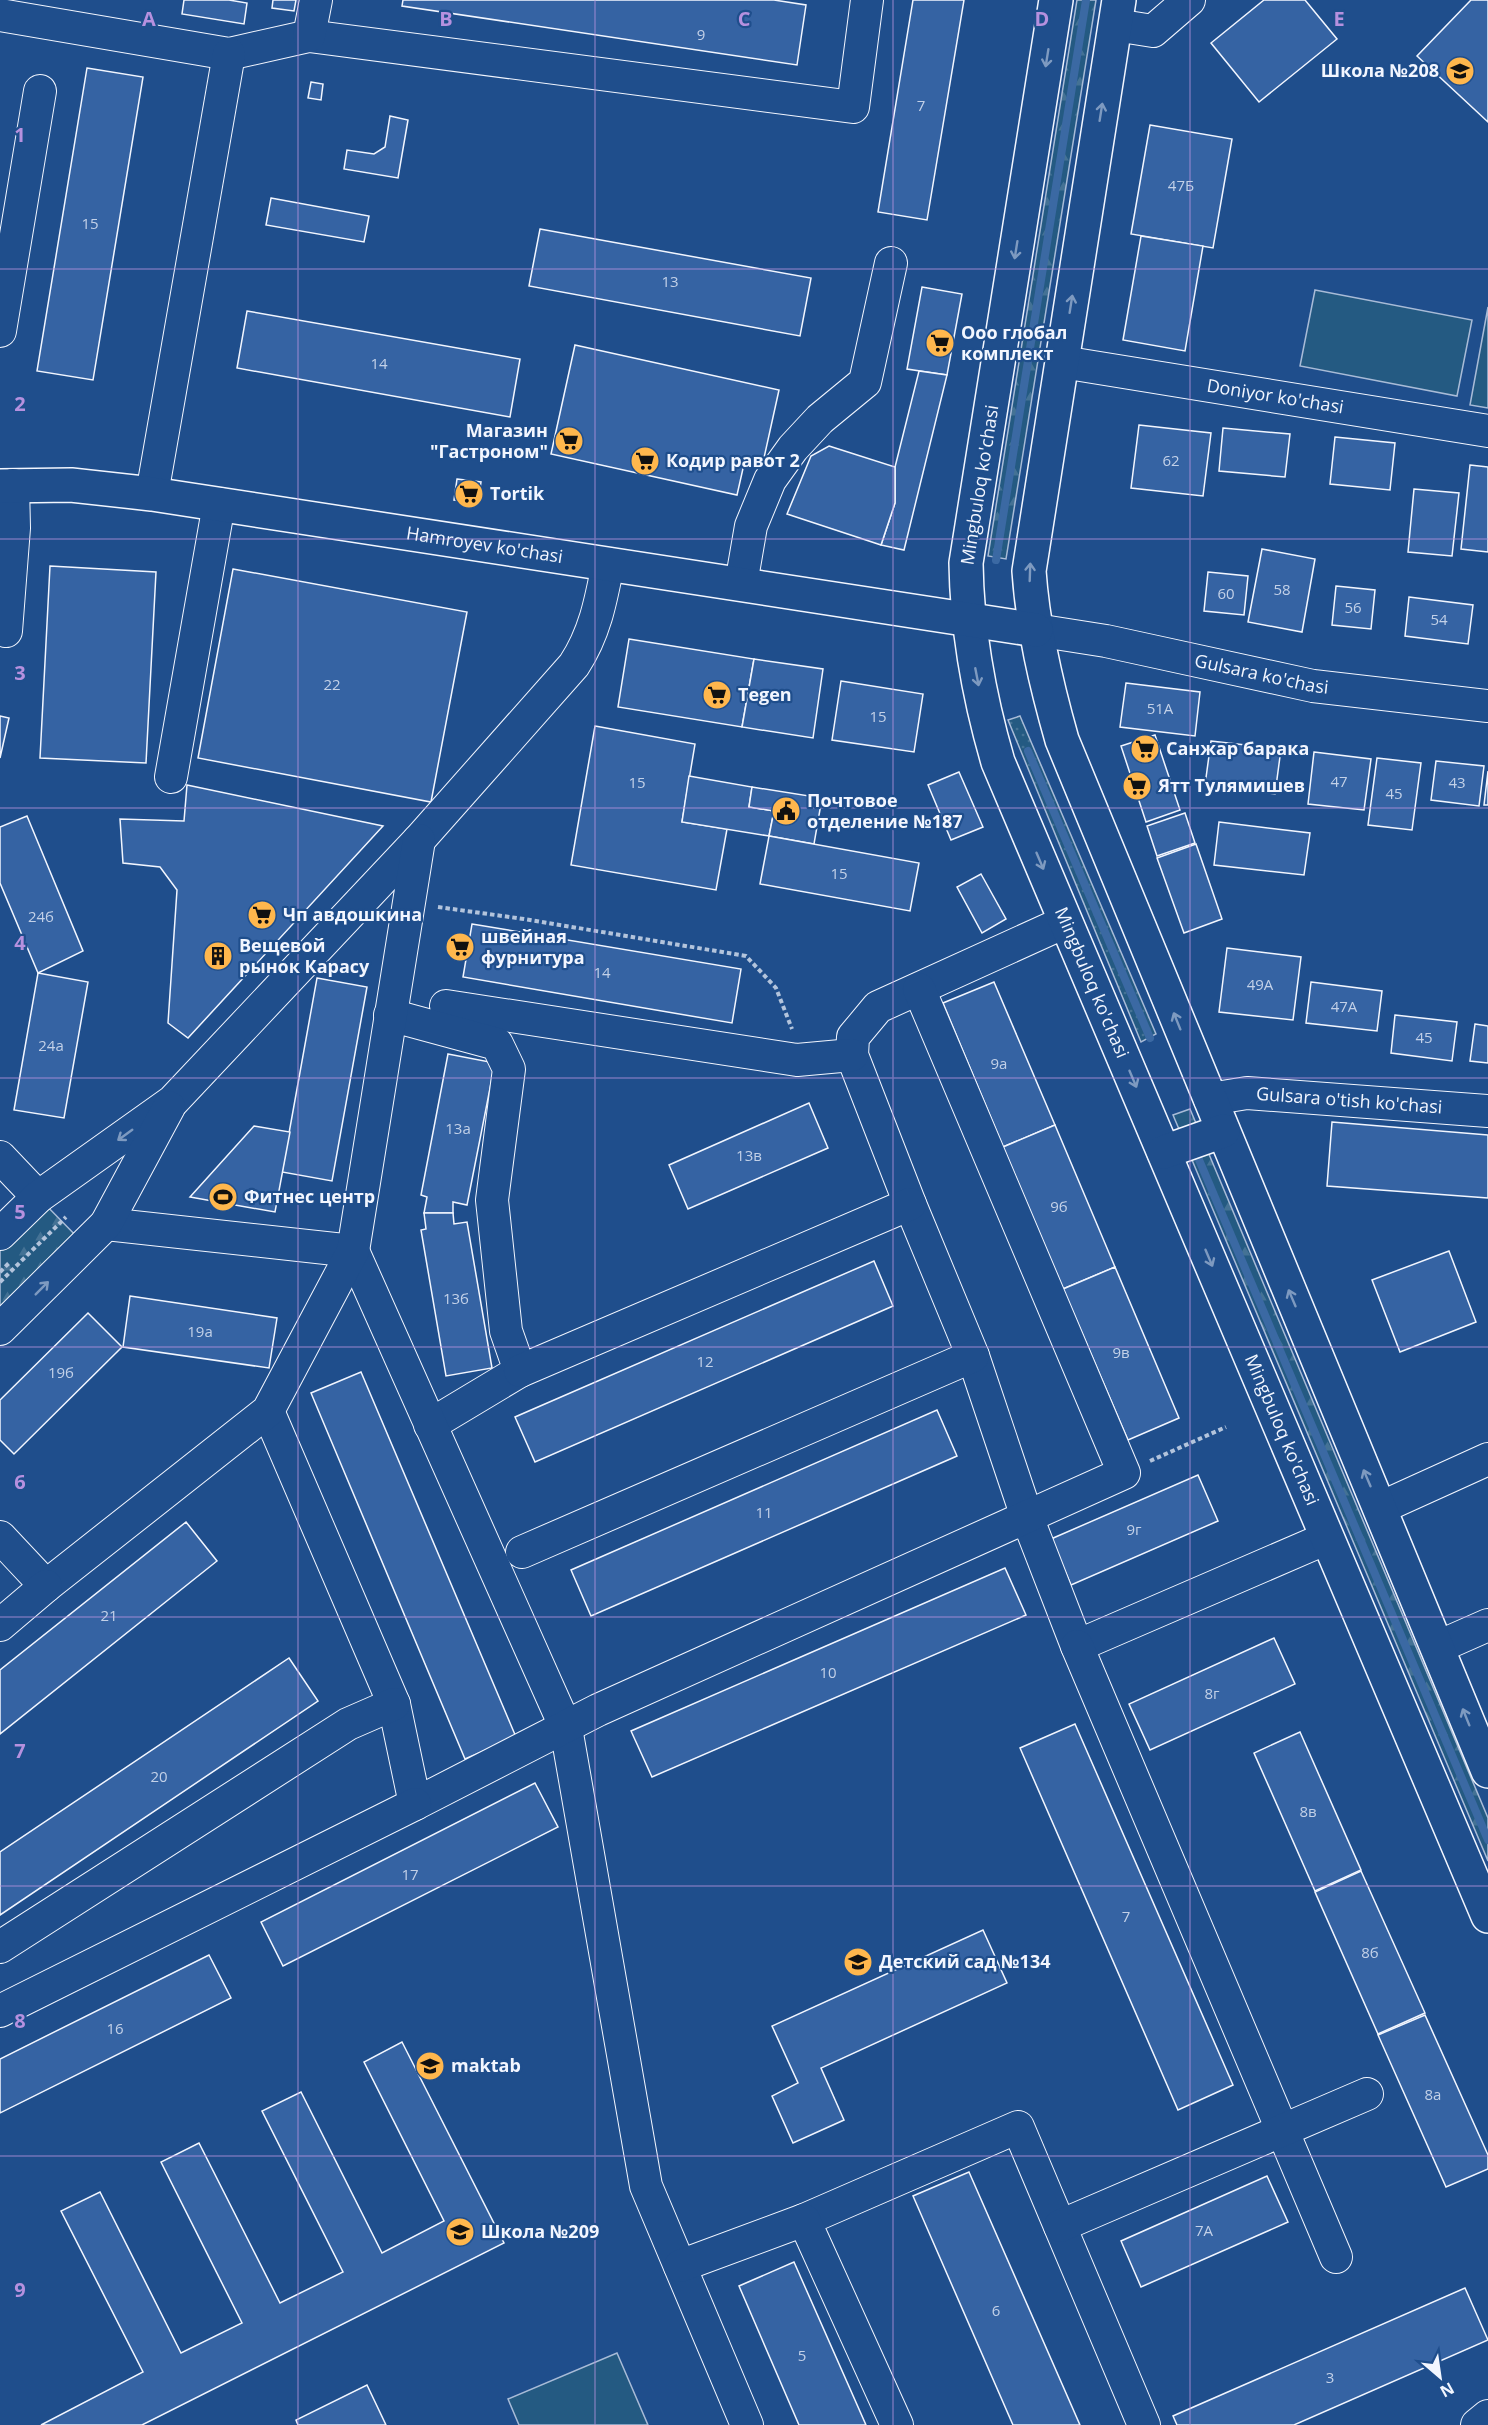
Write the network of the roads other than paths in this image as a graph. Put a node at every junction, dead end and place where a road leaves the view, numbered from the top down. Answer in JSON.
{"nodes":[{"id":1,"x":316,"y":0,"type":"edge"},
{"id":2,"x":867,"y":0,"type":"edge"},
{"id":3,"x":1056,"y":0,"type":"edge"},
{"id":4,"x":1189,"y":0,"type":"edge"},
{"id":5,"x":1117,"y":12,"type":"edge"},
{"id":6,"x":0,"y":15,"type":"edge"},
{"id":7,"x":309,"y":36,"type":"junction"},
{"id":8,"x":229,"y":54,"type":"junction"},
{"id":9,"x":40,"y":91,"type":"dead end"},
{"id":10,"x":891,"y":263,"type":"dead end"},
{"id":11,"x":0,"y":331,"type":"edge"},
{"id":12,"x":1062,"y":362,"type":"junction"},
{"id":13,"x":1488,"y":431,"type":"edge"},
{"id":14,"x":7,"y":486,"type":"edge"},
{"id":15,"x":152,"y":494,"type":"junction"},
{"id":16,"x":219,"y":504,"type":"junction"},
{"id":17,"x":608,"y":564,"type":"junction"},
{"id":18,"x":741,"y":584,"type":"junction"},
{"id":19,"x":968,"y":620,"type":"junction"},
{"id":20,"x":1036,"y":630,"type":"junction"},
{"id":21,"x":6,"y":631,"type":"dead end"},
{"id":22,"x":1488,"y":706,"type":"edge"},
{"id":23,"x":171,"y":777,"type":"dead end"},
{"id":24,"x":419,"y":840,"type":"junction"},
{"id":25,"x":1065,"y":922,"type":"junction"},
{"id":26,"x":920,"y":989,"type":"junction"},
{"id":27,"x":446,"y":1005,"type":"dead end"},
{"id":28,"x":390,"y":1015,"type":"junction"},
{"id":29,"x":852,"y":1056,"type":"junction"},
{"id":30,"x":1210,"y":1099,"type":"junction"},
{"id":31,"x":173,"y":1101,"type":"junction"},
{"id":32,"x":1488,"y":1111,"type":"edge"},
{"id":33,"x":1223,"y":1131,"type":"junction"},
{"id":34,"x":1164,"y":1152,"type":"junction"},
{"id":35,"x":0,"y":1157,"type":"edge"},
{"id":36,"x":38,"y":1197,"type":"junction"},
{"id":37,"x":910,"y":1204,"type":"junction"},
{"id":38,"x":105,"y":1224,"type":"junction"},
{"id":39,"x":0,"y":1234,"type":"edge"},
{"id":40,"x":353,"y":1251,"type":"junction"},
{"id":41,"x":0,"y":1329,"type":"edge"},
{"id":42,"x":973,"y":1356,"type":"junction"},
{"id":43,"x":520,"y":1371,"type":"junction"},
{"id":44,"x":268,"y":1411,"type":"junction"},
{"id":45,"x":430,"y":1425,"type":"junction"},
{"id":46,"x":1488,"y":1459,"type":"edge"},
{"id":47,"x":1380,"y":1508,"type":"junction"},
{"id":48,"x":1027,"y":1517,"type":"junction"},
{"id":49,"x":0,"y":1537,"type":"edge"},
{"id":50,"x":1327,"y":1538,"type":"junction"},
{"id":51,"x":522,"y":1552,"type":"dead end"},
{"id":52,"x":46,"y":1586,"type":"junction"},
{"id":53,"x":0,"y":1625,"type":"edge"},
{"id":54,"x":1488,"y":1625,"type":"edge"},
{"id":55,"x":1077,"y":1646,"type":"junction"},
{"id":56,"x":1438,"y":1647,"type":"junction"},
{"id":57,"x":394,"y":1704,"type":"junction"},
{"id":58,"x":566,"y":1728,"type":"junction"},
{"id":59,"x":1488,"y":1771,"type":"edge"},
{"id":60,"x":415,"y":1804,"type":"junction"},
{"id":61,"x":1488,"y":1916,"type":"edge"},
{"id":62,"x":0,"y":1947,"type":"edge"},
{"id":63,"x":0,"y":2011,"type":"edge"},
{"id":64,"x":1367,"y":2094,"type":"dead end"},
{"id":65,"x":1282,"y":2130,"type":"junction"},
{"id":66,"x":804,"y":2220,"type":"junction"},
{"id":67,"x":1060,"y":2226,"type":"junction"},
{"id":68,"x":1336,"y":2257,"type":"dead end"},
{"id":69,"x":680,"y":2266,"type":"junction"},
{"id":70,"x":1488,"y":2416,"type":"edge"},
{"id":71,"x":747,"y":2425,"type":"edge"},
{"id":72,"x":897,"y":2425,"type":"edge"},
{"id":73,"x":1144,"y":2425,"type":"edge"},
{"id":74,"x":1476,"y":2425,"type":"edge"}],
"edges":[{"from":1,"to":7,"type":"street"},
{"from":2,"to":7,"type":"street"},
{"from":3,"to":19,"type":"main road","name":"Mingbuloq ko'chasi","one_way":true},
{"from":4,"to":5,"type":"street"},
{"from":12,"to":5,"type":"main road","one_way":true},
{"from":6,"to":8,"type":"street"},
{"from":7,"to":8,"type":"street"},
{"from":8,"to":15,"type":"street"},
{"from":9,"to":11,"type":"street"},
{"from":10,"to":18,"type":"street"},
{"from":12,"to":13,"type":"street","name":"Doniyor ko'chasi"},
{"from":20,"to":12,"type":"main road","one_way":true},
{"from":14,"to":15,"type":"main road","name":"Hamroyev ko'chasi"},
{"from":14,"to":21,"type":"street"},
{"from":15,"to":16,"type":"main road","name":"Hamroyev ko'chasi"},
{"from":16,"to":17,"type":"main road","name":"Hamroyev ko'chasi"},
{"from":16,"to":23,"type":"street"},
{"from":17,"to":18,"type":"main road","name":"Hamroyev ko'chasi"},
{"from":17,"to":24,"type":"street"},
{"from":18,"to":19,"type":"main road","name":"Hamroyev ko'chasi"},
{"from":19,"to":20,"type":"main road","name":"Hamroyev ko'chasi"},
{"from":19,"to":25,"type":"main road","name":"Mingbuloq ko'chasi","one_way":true},
{"from":20,"to":22,"type":"street","name":"Gulsara ko'chasi"},
{"from":30,"to":20,"type":"main road","one_way":true},
{"from":24,"to":28,"type":"street"},
{"from":24,"to":31,"type":"street"},
{"from":25,"to":26,"type":"street"},
{"from":25,"to":34,"type":"main road","name":"Mingbuloq ko'chasi","one_way":true},
{"from":26,"to":29,"type":"street"},
{"from":26,"to":48,"type":"street"},
{"from":27,"to":29,"type":"street"},
{"from":28,"to":40,"type":"street"},
{"from":28,"to":43,"type":"street"},
{"from":29,"to":37,"type":"street"},
{"from":30,"to":32,"type":"street","name":"Gulsara o'tish ko'chasi"},
{"from":30,"to":33,"type":"main road"},
{"from":31,"to":36,"type":"street","one_way":true},
{"from":31,"to":38,"type":"street"},
{"from":33,"to":34,"type":"main road"},
{"from":47,"to":33,"type":"main road","one_way":true},
{"from":34,"to":50,"type":"main road","name":"Mingbuloq ko'chasi","one_way":true},
{"from":35,"to":36,"type":"street"},
{"from":36,"to":39,"type":"street"},
{"from":37,"to":42,"type":"street"},
{"from":37,"to":43,"type":"street"},
{"from":38,"to":40,"type":"street"},
{"from":41,"to":38,"type":"street","one_way":true},
{"from":40,"to":44,"type":"street"},
{"from":40,"to":45,"type":"street"},
{"from":42,"to":48,"type":"street"},
{"from":42,"to":51,"type":"street"},
{"from":43,"to":45,"type":"street"},
{"from":44,"to":52,"type":"street"},
{"from":44,"to":57,"type":"street"},
{"from":45,"to":58,"type":"street"},
{"from":46,"to":47,"type":"street"},
{"from":47,"to":56,"type":"main road"},
{"from":48,"to":55,"type":"street"},
{"from":48,"to":58,"type":"street"},
{"from":49,"to":52,"type":"street"},
{"from":50,"to":55,"type":"street"},
{"from":50,"to":61,"type":"main road","name":"Mingbuloq ko'chasi"},
{"from":52,"to":53,"type":"street"},
{"from":54,"to":56,"type":"street"},
{"from":55,"to":65,"type":"street"},
{"from":59,"to":56,"type":"main road","one_way":true},
{"from":57,"to":60,"type":"street"},
{"from":57,"to":62,"type":"street"},
{"from":58,"to":60,"type":"street"},
{"from":58,"to":69,"type":"street"},
{"from":60,"to":63,"type":"street"},
{"from":64,"to":65,"type":"street"},
{"from":65,"to":67,"type":"street"},
{"from":65,"to":68,"type":"street"},
{"from":66,"to":67,"type":"street"},
{"from":66,"to":69,"type":"street"},
{"from":66,"to":72,"type":"street"},
{"from":67,"to":73,"type":"street"},
{"from":69,"to":71,"type":"street"},
{"from":70,"to":74,"type":"street"}]}
